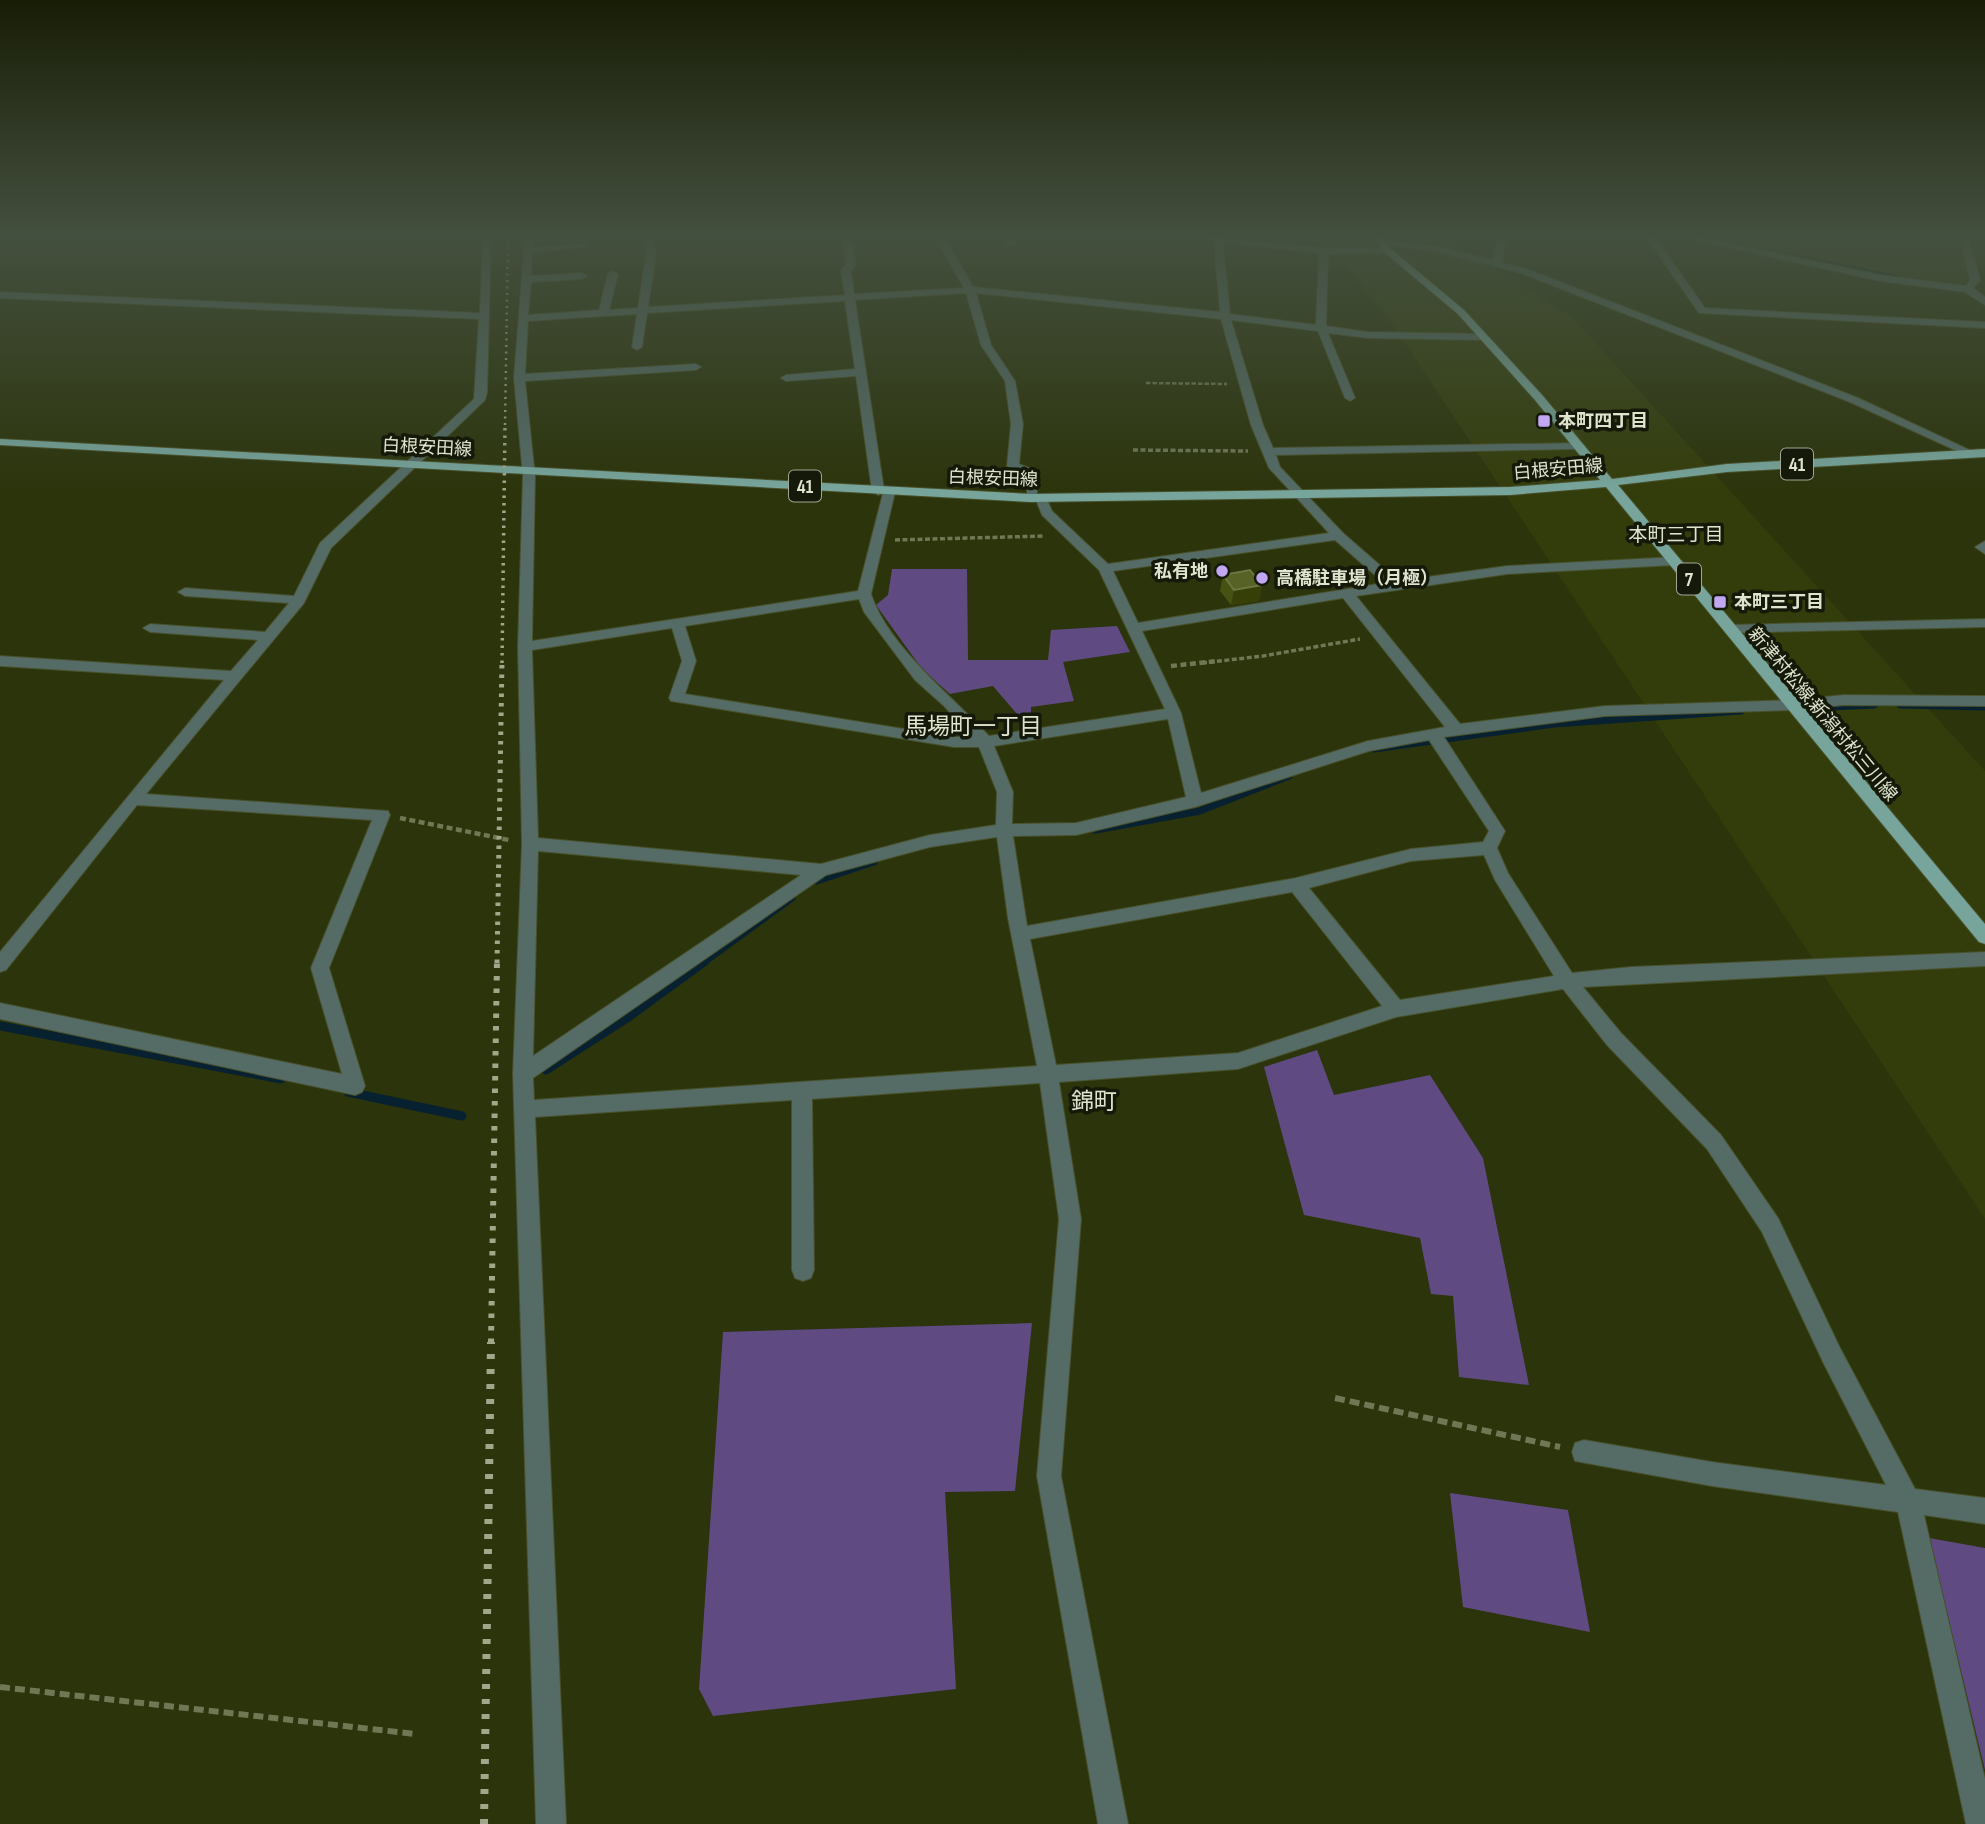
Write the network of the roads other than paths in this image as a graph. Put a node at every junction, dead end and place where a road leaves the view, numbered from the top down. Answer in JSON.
{"nodes":[{"id":1,"x":486,"y":322,"type":"edge"},
{"id":2,"x":524,"y":322,"type":"edge"},
{"id":3,"x":640,"y":322,"type":"edge"},
{"id":4,"x":854,"y":322,"type":"edge"},
{"id":5,"x":979,"y":322,"type":"edge"},
{"id":6,"x":1227,"y":322,"type":"edge"},
{"id":7,"x":1278,"y":322,"type":"edge"},
{"id":8,"x":1321,"y":322,"type":"edge"},
{"id":9,"x":1470,"y":322,"type":"edge"},
{"id":10,"x":1649,"y":322,"type":"edge"},
{"id":11,"x":1927,"y":322,"type":"edge"},
{"id":12,"x":1985,"y":325,"type":"edge"},
{"id":13,"x":1321,"y":327,"type":"junction"},
{"id":14,"x":1484,"y":337,"type":"junction"},
{"id":15,"x":637,"y":346,"type":"dead end"},
{"id":16,"x":696,"y":367,"type":"dead end"},
{"id":17,"x":860,"y":372,"type":"junction"},
{"id":18,"x":519,"y":378,"type":"junction"},
{"id":19,"x":786,"y":378,"type":"dead end"},
{"id":20,"x":1350,"y":398,"type":"dead end"},
{"id":21,"x":0,"y":442,"type":"edge"},
{"id":22,"x":1579,"y":446,"type":"junction"},
{"id":23,"x":1268,"y":452,"type":"junction"},
{"id":24,"x":1982,"y":453,"type":"edge"},
{"id":25,"x":410,"y":464,"type":"junction"},
{"id":26,"x":529,"y":469,"type":"junction"},
{"id":27,"x":1610,"y":483,"type":"junction"},
{"id":28,"x":883,"y":491,"type":"junction"},
{"id":29,"x":1296,"y":494,"type":"junction"},
{"id":30,"x":1036,"y":498,"type":"junction"},
{"id":31,"x":1338,"y":536,"type":"junction"},
{"id":32,"x":1675,"y":561,"type":"junction"},
{"id":33,"x":1105,"y":568,"type":"junction"},
{"id":34,"x":1394,"y":585,"type":"junction"},
{"id":35,"x":184,"y":592,"type":"dead end"},
{"id":36,"x":864,"y":594,"type":"junction"},
{"id":37,"x":1347,"y":594,"type":"junction"},
{"id":38,"x":299,"y":600,"type":"junction"},
{"id":39,"x":677,"y":622,"type":"junction"},
{"id":40,"x":1985,"y":623,"type":"edge"},
{"id":41,"x":150,"y":628,"type":"dead end"},
{"id":42,"x":1134,"y":628,"type":"junction"},
{"id":43,"x":1731,"y":629,"type":"junction"},
{"id":44,"x":265,"y":636,"type":"junction"},
{"id":45,"x":525,"y":648,"type":"junction"},
{"id":46,"x":0,"y":661,"type":"edge"},
{"id":47,"x":233,"y":676,"type":"junction"},
{"id":48,"x":1985,"y":701,"type":"edge"},
{"id":49,"x":1793,"y":705,"type":"junction"},
{"id":50,"x":1174,"y":713,"type":"junction"},
{"id":51,"x":1456,"y":730,"type":"junction"},
{"id":52,"x":1434,"y":735,"type":"junction"},
{"id":53,"x":985,"y":742,"type":"junction"},
{"id":54,"x":133,"y":799,"type":"junction"},
{"id":55,"x":1195,"y":801,"type":"junction"},
{"id":56,"x":1004,"y":831,"type":"junction"},
{"id":57,"x":530,"y":844,"type":"junction"},
{"id":58,"x":1489,"y":848,"type":"junction"},
{"id":59,"x":821,"y":870,"type":"junction"},
{"id":60,"x":1296,"y":885,"type":"junction"},
{"id":61,"x":1020,"y":934,"type":"junction"},
{"id":62,"x":1985,"y":937,"type":"edge"},
{"id":63,"x":1985,"y":959,"type":"edge"},
{"id":64,"x":0,"y":965,"type":"edge"},
{"id":65,"x":1567,"y":981,"type":"junction"},
{"id":66,"x":1396,"y":1009,"type":"junction"},
{"id":67,"x":0,"y":1011,"type":"edge"},
{"id":68,"x":523,"y":1074,"type":"junction"},
{"id":69,"x":1048,"y":1074,"type":"junction"},
{"id":70,"x":802,"y":1090,"type":"junction"},
{"id":71,"x":527,"y":1109,"type":"junction"},
{"id":72,"x":803,"y":1270,"type":"dead end"},
{"id":73,"x":1584,"y":1452,"type":"road end"},
{"id":74,"x":1908,"y":1502,"type":"junction"},
{"id":75,"x":1985,"y":1511,"type":"edge"},
{"id":76,"x":551,"y":1824,"type":"edge"},
{"id":77,"x":1113,"y":1824,"type":"edge"},
{"id":78,"x":1981,"y":1824,"type":"edge"}],
"edges":[{"from":1,"to":25,"type":"street"},
{"from":2,"to":18,"type":"street"},
{"from":3,"to":15,"type":"street"},
{"from":4,"to":17,"type":"street"},
{"from":5,"to":30,"type":"street"},
{"from":6,"to":23,"type":"street"},
{"from":7,"to":13,"type":"street"},
{"from":8,"to":13,"type":"street"},
{"from":9,"to":14,"type":"main road","name":"新津村松線;新潟村松三川線","number":"7"},
{"from":10,"to":24,"type":"street"},
{"from":11,"to":12,"type":"street"},
{"from":13,"to":14,"type":"street"},
{"from":13,"to":20,"type":"street"},
{"from":14,"to":22,"type":"main road","name":"新津村松線;新潟村松三川線","number":"7"},
{"from":16,"to":18,"type":"street"},
{"from":17,"to":19,"type":"street"},
{"from":17,"to":28,"type":"street"},
{"from":18,"to":26,"type":"street"},
{"from":21,"to":25,"type":"main road","name":"白根安田線","number":"41"},
{"from":22,"to":23,"type":"street"},
{"from":22,"to":27,"type":"main road","name":"新津村松線;新潟村松三川線","number":"7"},
{"from":23,"to":29,"type":"street"},
{"from":24,"to":27,"type":"main road","name":"白根安田線","number":"41"},
{"from":25,"to":26,"type":"main road","name":"白根安田線","number":"41"},
{"from":25,"to":38,"type":"street"},
{"from":26,"to":28,"type":"main road","name":"白根安田線","number":"41"},
{"from":26,"to":45,"type":"street"},
{"from":27,"to":29,"type":"main road","name":"白根安田線","number":"41"},
{"from":27,"to":32,"type":"main road","name":"新津村松線;新潟村松三川線","number":"7"},
{"from":28,"to":30,"type":"main road","name":"白根安田線","number":"41"},
{"from":28,"to":36,"type":"street"},
{"from":29,"to":30,"type":"main road","name":"白根安田線","number":"41"},
{"from":29,"to":31,"type":"street"},
{"from":30,"to":33,"type":"street"},
{"from":31,"to":33,"type":"street"},
{"from":31,"to":34,"type":"street"},
{"from":32,"to":34,"type":"street"},
{"from":32,"to":43,"type":"main road","name":"新津村松線;新潟村松三川線","number":"7"},
{"from":33,"to":42,"type":"street"},
{"from":34,"to":37,"type":"street"},
{"from":35,"to":38,"type":"street"},
{"from":36,"to":39,"type":"street"},
{"from":36,"to":53,"type":"street"},
{"from":37,"to":42,"type":"street"},
{"from":37,"to":51,"type":"street"},
{"from":38,"to":44,"type":"street"},
{"from":39,"to":45,"type":"street"},
{"from":39,"to":53,"type":"street"},
{"from":40,"to":43,"type":"street"},
{"from":41,"to":44,"type":"street"},
{"from":42,"to":50,"type":"street"},
{"from":43,"to":49,"type":"main road","name":"新津村松線;新潟村松三川線","number":"7"},
{"from":44,"to":47,"type":"street"},
{"from":45,"to":57,"type":"street"},
{"from":46,"to":47,"type":"street"},
{"from":47,"to":54,"type":"street"},
{"from":48,"to":49,"type":"street"},
{"from":49,"to":51,"type":"street"},
{"from":49,"to":62,"type":"main road","name":"新津村松線;新潟村松三川線","number":"7"},
{"from":50,"to":53,"type":"street"},
{"from":50,"to":55,"type":"street"},
{"from":51,"to":52,"type":"street"},
{"from":52,"to":55,"type":"street"},
{"from":52,"to":58,"type":"street"},
{"from":53,"to":56,"type":"street"},
{"from":54,"to":64,"type":"street"},
{"from":54,"to":67,"type":"street"},
{"from":55,"to":56,"type":"street"},
{"from":56,"to":59,"type":"street"},
{"from":56,"to":61,"type":"street"},
{"from":57,"to":59,"type":"street"},
{"from":57,"to":68,"type":"street"},
{"from":58,"to":60,"type":"street"},
{"from":58,"to":65,"type":"street"},
{"from":59,"to":68,"type":"street"},
{"from":60,"to":61,"type":"street"},
{"from":60,"to":66,"type":"street"},
{"from":61,"to":69,"type":"street"},
{"from":63,"to":65,"type":"street"},
{"from":65,"to":66,"type":"street"},
{"from":65,"to":74,"type":"street"},
{"from":66,"to":69,"type":"street"},
{"from":68,"to":71,"type":"street"},
{"from":69,"to":70,"type":"street"},
{"from":69,"to":77,"type":"street"},
{"from":70,"to":71,"type":"street"},
{"from":70,"to":72,"type":"street"},
{"from":71,"to":76,"type":"street"},
{"from":73,"to":74,"type":"street"},
{"from":74,"to":75,"type":"street"},
{"from":74,"to":78,"type":"street"}]}
